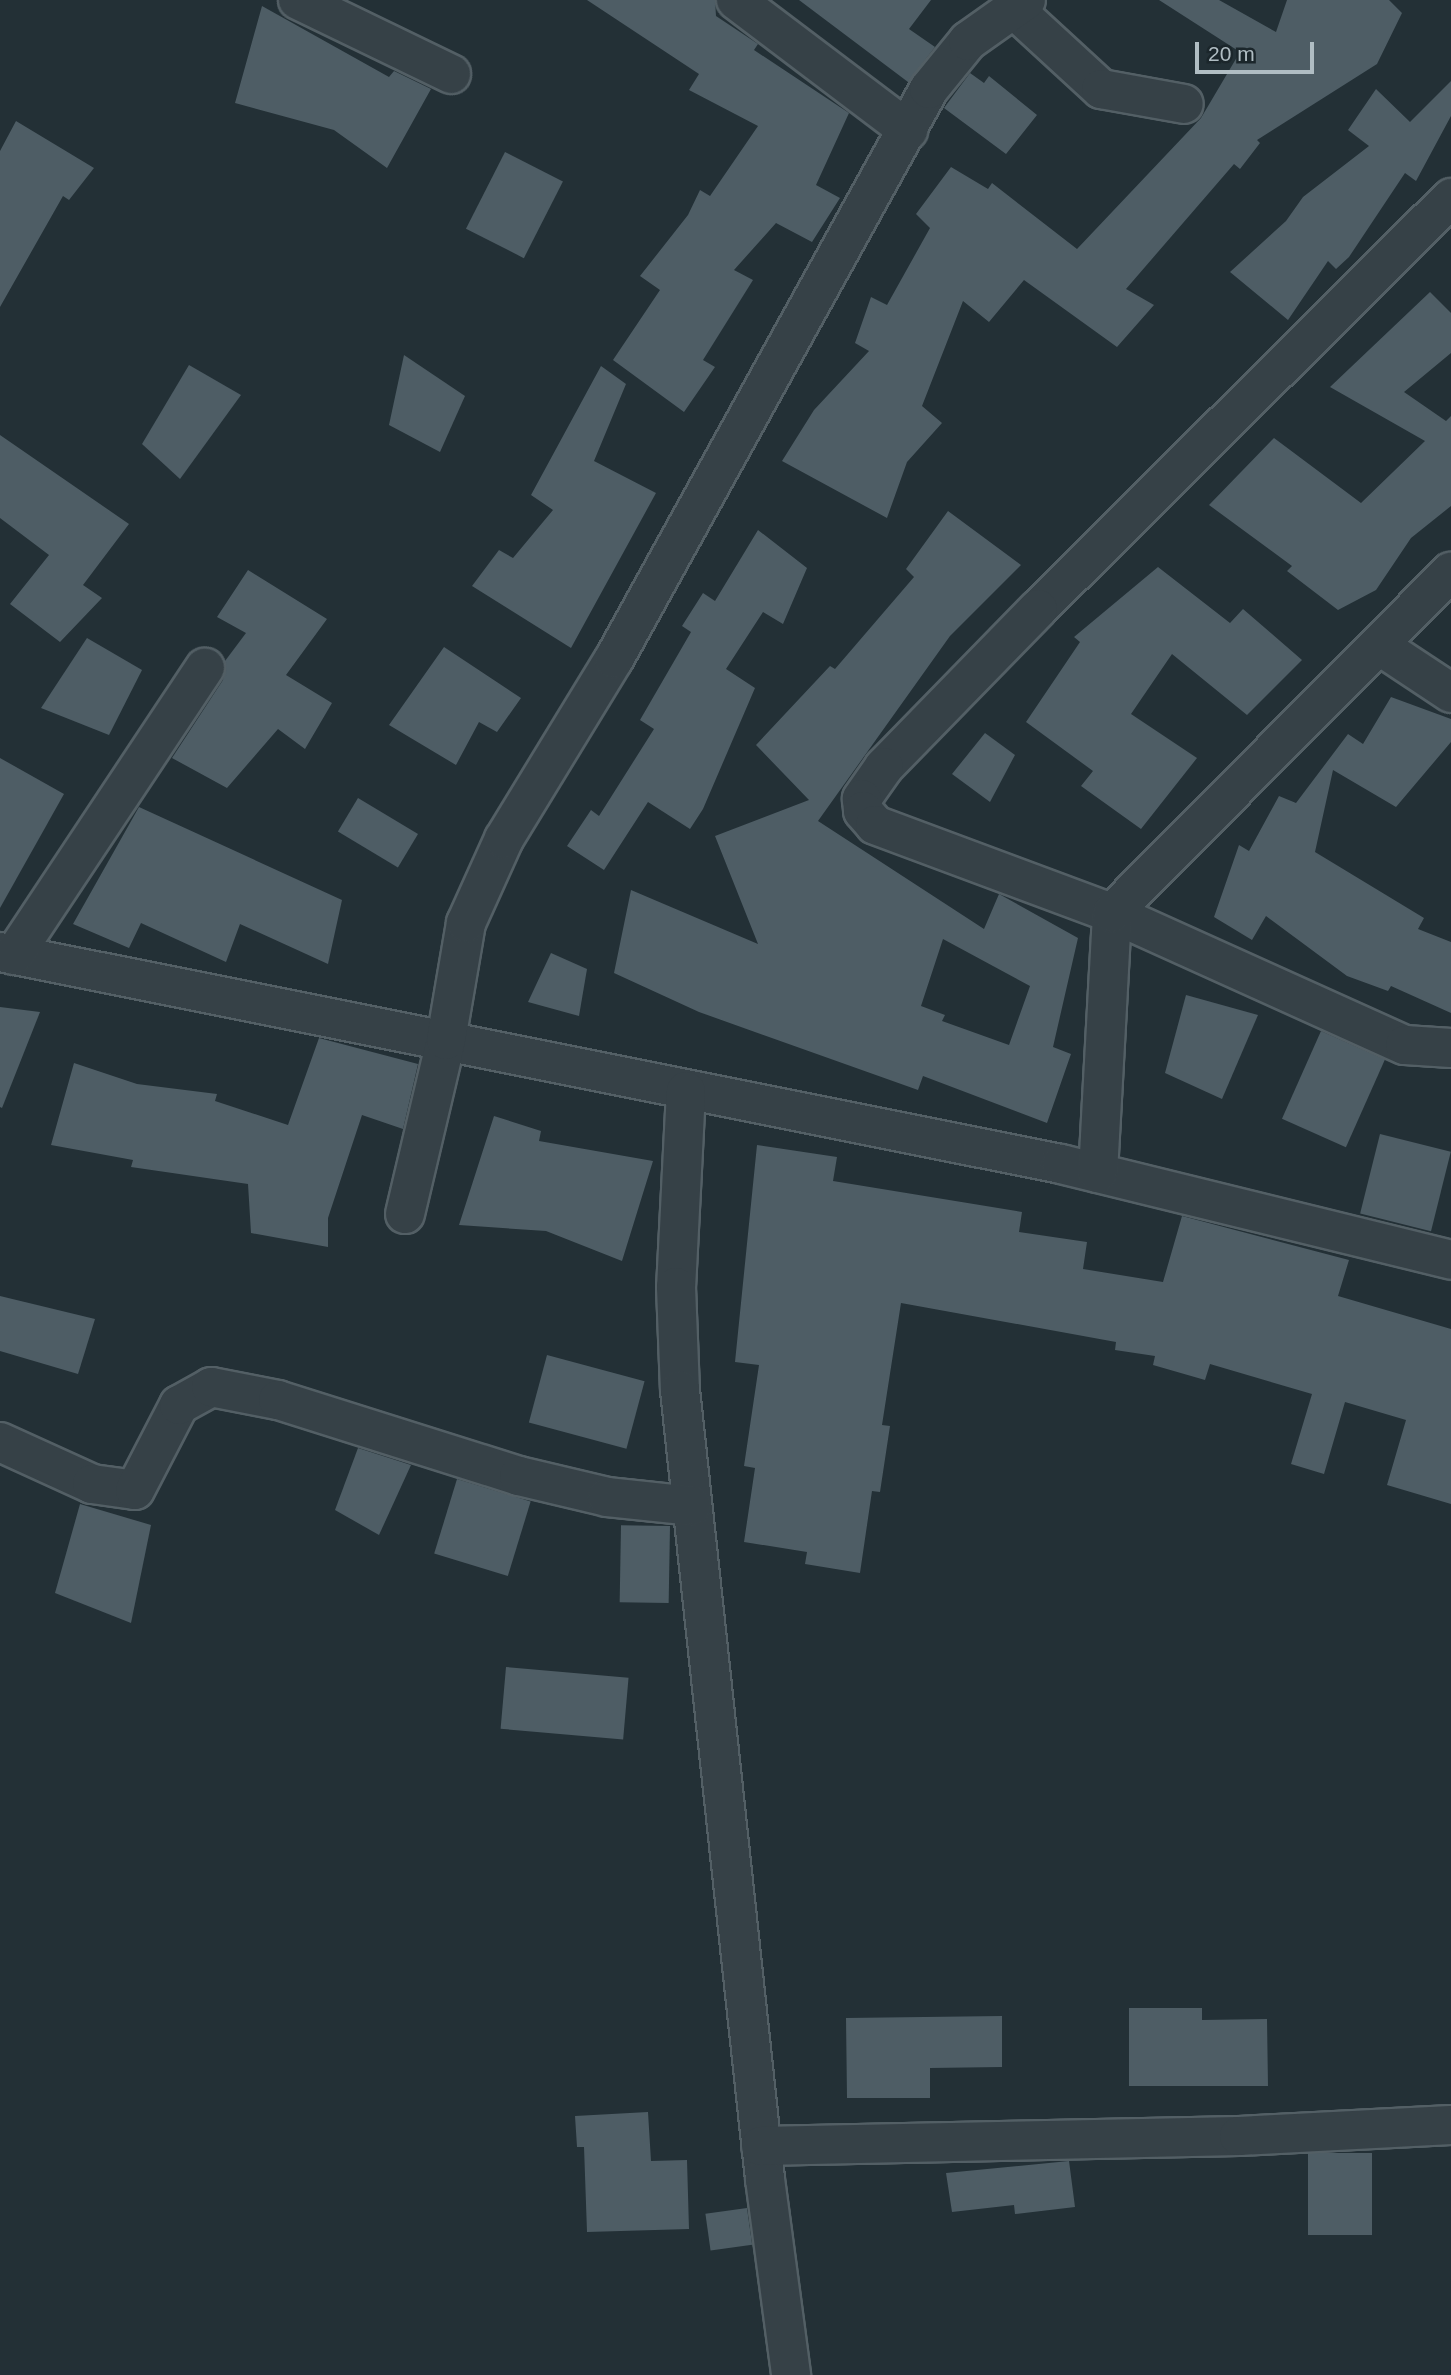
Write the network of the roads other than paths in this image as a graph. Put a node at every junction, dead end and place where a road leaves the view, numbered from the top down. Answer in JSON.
{"nodes":[{"id":1,"x":298,"y":0,"type":"edge"},
{"id":2,"x":743,"y":2,"type":"edge"},
{"id":3,"x":1020,"y":4,"type":"edge"},
{"id":4,"x":452,"y":74,"type":"dead end"},
{"id":5,"x":1184,"y":104,"type":"dead end"},
{"id":6,"x":908,"y":130,"type":"junction"},
{"id":7,"x":1451,"y":198,"type":"edge"},
{"id":8,"x":1451,"y":572,"type":"edge"},
{"id":9,"x":1380,"y":646,"type":"junction"},
{"id":10,"x":205,"y":668,"type":"dead end"},
{"id":11,"x":1451,"y":693,"type":"edge"},
{"id":12,"x":1112,"y":913,"type":"junction"},
{"id":13,"x":7,"y":953,"type":"edge"},
{"id":14,"x":446,"y":1040,"type":"junction"},
{"id":15,"x":1451,"y":1048,"type":"edge"},
{"id":16,"x":686,"y":1091,"type":"junction"},
{"id":17,"x":1098,"y":1173,"type":"junction"},
{"id":18,"x":405,"y":1214,"type":"dead end"},
{"id":19,"x":1451,"y":1260,"type":"edge"},
{"id":20,"x":0,"y":1442,"type":"edge"},
{"id":21,"x":692,"y":1506,"type":"junction"},
{"id":22,"x":1451,"y":2125,"type":"edge"},
{"id":23,"x":761,"y":2146,"type":"junction"},
{"id":24,"x":791,"y":2375,"type":"edge"}],
"edges":[{"from":1,"to":4,"type":"street"},
{"from":2,"to":6,"type":"street"},
{"from":3,"to":5,"type":"street"},
{"from":3,"to":6,"type":"street"},
{"from":6,"to":14,"type":"street"},
{"from":7,"to":12,"type":"street"},
{"from":8,"to":9,"type":"street"},
{"from":9,"to":11,"type":"street"},
{"from":9,"to":12,"type":"street"},
{"from":10,"to":13,"type":"street"},
{"from":12,"to":15,"type":"street"},
{"from":12,"to":17,"type":"street"},
{"from":13,"to":14,"type":"street"},
{"from":14,"to":16,"type":"street"},
{"from":14,"to":18,"type":"street"},
{"from":16,"to":17,"type":"street"},
{"from":16,"to":21,"type":"street"},
{"from":17,"to":19,"type":"street"},
{"from":20,"to":21,"type":"street"},
{"from":21,"to":23,"type":"street"},
{"from":22,"to":23,"type":"street"},
{"from":23,"to":24,"type":"street"}]}
